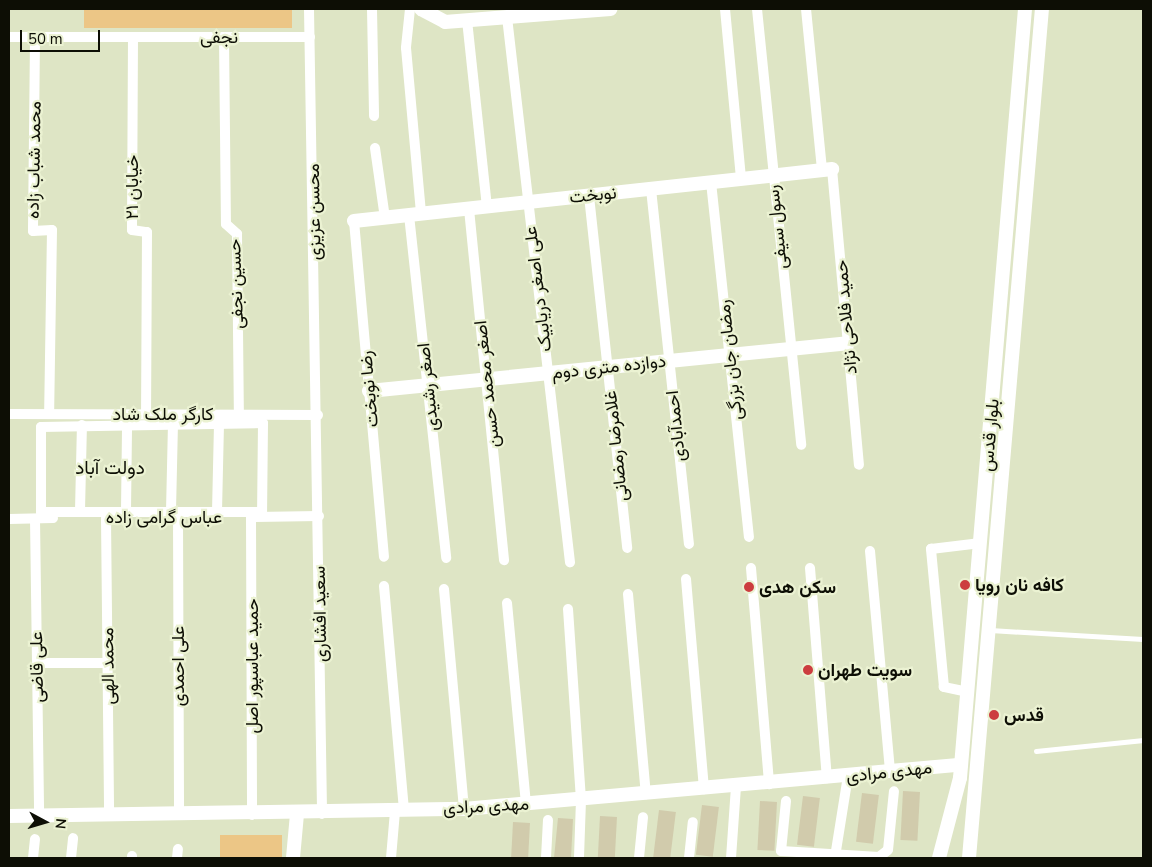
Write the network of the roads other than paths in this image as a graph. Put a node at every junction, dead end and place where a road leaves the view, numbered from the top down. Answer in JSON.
{"nodes":[{"id":1,"x":309,"y":9,"type":"edge"},
{"id":2,"x":372,"y":9,"type":"edge"},
{"id":3,"x":410,"y":9,"type":"edge"},
{"id":4,"x":421,"y":9,"type":"edge"},
{"id":5,"x":610,"y":9,"type":"edge"},
{"id":6,"x":724,"y":9,"type":"edge"},
{"id":7,"x":758,"y":9,"type":"edge"},
{"id":8,"x":806,"y":9,"type":"edge"},
{"id":9,"x":1025,"y":9,"type":"edge"},
{"id":10,"x":1042,"y":9,"type":"edge"},
{"id":11,"x":507,"y":17,"type":"junction"},
{"id":12,"x":467,"y":20,"type":"junction"},
{"id":13,"x":133,"y":37,"type":"junction"},
{"id":14,"x":224,"y":37,"type":"junction"},
{"id":15,"x":310,"y":37,"type":"junction"},
{"id":16,"x":9,"y":38,"type":"edge"},
{"id":17,"x":35,"y":38,"type":"junction"},
{"id":18,"x":374,"y":116,"type":"dead end"},
{"id":19,"x":375,"y":148,"type":"dead end"},
{"id":20,"x":827,"y":170,"type":"junction"},
{"id":21,"x":772,"y":176,"type":"junction"},
{"id":22,"x":741,"y":179,"type":"junction"},
{"id":23,"x":711,"y":182,"type":"junction"},
{"id":24,"x":651,"y":189,"type":"junction"},
{"id":25,"x":588,"y":196,"type":"junction"},
{"id":26,"x":528,"y":202,"type":"junction"},
{"id":27,"x":487,"y":207,"type":"junction"},
{"id":28,"x":469,"y":209,"type":"junction"},
{"id":29,"x":415,"y":215,"type":"junction"},
{"id":30,"x":385,"y":218,"type":"junction"},
{"id":31,"x":354,"y":221,"type":"joint"},
{"id":32,"x":848,"y":343,"type":"junction"},
{"id":33,"x":790,"y":349,"type":"junction"},
{"id":34,"x":729,"y":355,"type":"junction"},
{"id":35,"x":669,"y":361,"type":"junction"},
{"id":36,"x":607,"y":368,"type":"junction"},
{"id":37,"x":548,"y":373,"type":"junction"},
{"id":38,"x":486,"y":380,"type":"junction"},
{"id":39,"x":429,"y":385,"type":"junction"},
{"id":40,"x":370,"y":391,"type":"junction"},
{"id":41,"x":9,"y":414,"type":"edge"},
{"id":42,"x":49,"y":414,"type":"junction"},
{"id":43,"x":239,"y":414,"type":"junction"},
{"id":44,"x":318,"y":415,"type":"junction"},
{"id":45,"x":141,"y":417,"type":"junction"},
{"id":46,"x":127,"y":424,"type":"junction"},
{"id":47,"x":172,"y":424,"type":"junction"},
{"id":48,"x":219,"y":424,"type":"junction"},
{"id":49,"x":82,"y":425,"type":"junction"},
{"id":50,"x":801,"y":445,"type":"dead end"},
{"id":51,"x":859,"y":465,"type":"dead end"},
{"id":52,"x":126,"y":511,"type":"junction"},
{"id":53,"x":80,"y":512,"type":"junction"},
{"id":54,"x":217,"y":512,"type":"junction"},
{"id":55,"x":174,"y":514,"type":"junction"},
{"id":56,"x":319,"y":516,"type":"junction"},
{"id":57,"x":251,"y":517,"type":"junction"},
{"id":58,"x":106,"y":518,"type":"junction"},
{"id":59,"x":9,"y":519,"type":"edge"},
{"id":60,"x":36,"y":519,"type":"junction"},
{"id":61,"x":749,"y":537,"type":"dead end"},
{"id":62,"x":980,"y":543,"type":"junction"},
{"id":63,"x":689,"y":544,"type":"dead end"},
{"id":64,"x":627,"y":548,"type":"dead end"},
{"id":65,"x":870,"y":551,"type":"dead end"},
{"id":66,"x":384,"y":557,"type":"dead end"},
{"id":67,"x":446,"y":558,"type":"dead end"},
{"id":68,"x":504,"y":560,"type":"dead end"},
{"id":69,"x":570,"y":562,"type":"dead end"},
{"id":70,"x":752,"y":568,"type":"dead end"},
{"id":71,"x":810,"y":568,"type":"dead end"},
{"id":72,"x":686,"y":579,"type":"dead end"},
{"id":73,"x":384,"y":586,"type":"dead end"},
{"id":74,"x":444,"y":589,"type":"dead end"},
{"id":75,"x":628,"y":594,"type":"dead end"},
{"id":76,"x":507,"y":603,"type":"dead end"},
{"id":77,"x":568,"y":609,"type":"dead end"},
{"id":78,"x":990,"y":630,"type":"junction"},
{"id":79,"x":1143,"y":639,"type":"edge"},
{"id":80,"x":37,"y":663,"type":"junction"},
{"id":81,"x":108,"y":663,"type":"junction"},
{"id":82,"x":968,"y":692,"type":"junction"},
{"id":83,"x":1143,"y":740,"type":"edge"},
{"id":84,"x":1036,"y":751,"type":"dead end"},
{"id":85,"x":961,"y":765,"type":"junction"},
{"id":86,"x":890,"y":772,"type":"junction"},
{"id":87,"x":848,"y":776,"type":"junction"},
{"id":88,"x":827,"y":778,"type":"junction"},
{"id":89,"x":768,"y":784,"type":"junction"},
{"id":90,"x":736,"y":787,"type":"junction"},
{"id":91,"x":704,"y":789,"type":"junction"},
{"id":92,"x":894,"y":791,"type":"dead end"},
{"id":93,"x":646,"y":794,"type":"junction"},
{"id":94,"x":581,"y":800,"type":"junction"},
{"id":95,"x":786,"y":800,"type":"dead end"},
{"id":96,"x":526,"y":804,"type":"junction"},
{"id":97,"x":464,"y":808,"type":"junction"},
{"id":98,"x":400,"y":811,"type":"junction"},
{"id":99,"x":297,"y":814,"type":"junction"},
{"id":100,"x":322,"y":814,"type":"junction"},
{"id":101,"x":38,"y":815,"type":"junction"},
{"id":102,"x":109,"y":815,"type":"junction"},
{"id":103,"x":179,"y":815,"type":"junction"},
{"id":104,"x":252,"y":815,"type":"junction"},
{"id":105,"x":9,"y":816,"type":"edge"},
{"id":106,"x":643,"y":818,"type":"dead end"},
{"id":107,"x":548,"y":820,"type":"dead end"},
{"id":108,"x":694,"y":822,"type":"dead end"},
{"id":109,"x":73,"y":838,"type":"dead end"},
{"id":110,"x":35,"y":839,"type":"dead end"},
{"id":111,"x":836,"y":855,"type":"edge"},
{"id":112,"x":33,"y":858,"type":"edge"},
{"id":113,"x":71,"y":858,"type":"edge"},
{"id":114,"x":293,"y":858,"type":"edge"},
{"id":115,"x":391,"y":858,"type":"edge"},
{"id":116,"x":546,"y":858,"type":"edge"},
{"id":117,"x":580,"y":858,"type":"edge"},
{"id":118,"x":638,"y":858,"type":"edge"},
{"id":119,"x":689,"y":858,"type":"edge"},
{"id":120,"x":731,"y":858,"type":"edge"},
{"id":121,"x":878,"y":858,"type":"edge"},
{"id":122,"x":939,"y":858,"type":"edge"},
{"id":123,"x":969,"y":858,"type":"edge"}],
"edges":[{"from":1,"to":15,"type":"street","name":"محسن عزیزی"},
{"from":2,"to":18,"type":"street"},
{"from":3,"to":29,"type":"street","name":"اصغر رشیدی"},
{"from":4,"to":12,"type":"street"},
{"from":5,"to":11,"type":"street"},
{"from":6,"to":22,"type":"street"},
{"from":7,"to":21,"type":"street","name":"رسول سیفی"},
{"from":8,"to":20,"type":"street","name":"حمید فلاحی نژاد"},
{"from":9,"to":62,"type":"street","name":"بلوار قدس"},
{"from":10,"to":78,"type":"street","name":"بلوار قدس"},
{"from":11,"to":12,"type":"street"},
{"from":11,"to":26,"type":"street","name":"علی اصغر دریابیک"},
{"from":12,"to":27,"type":"street"},
{"from":13,"to":14,"type":"street","name":"نجفی"},
{"from":13,"to":17,"type":"street","name":"نجفی"},
{"from":13,"to":45,"type":"street","name":"خیابان ۲۱"},
{"from":14,"to":15,"type":"street","name":"نجفی"},
{"from":14,"to":43,"type":"street","name":"حسین نجفی"},
{"from":15,"to":44,"type":"street","name":"محسن عزیزی"},
{"from":16,"to":17,"type":"street","name":"نجفی"},
{"from":17,"to":42,"type":"street","name":"محمد شباب زاده"},
{"from":19,"to":30,"type":"street"},
{"from":20,"to":21,"type":"street","name":"نوبخت"},
{"from":20,"to":32,"type":"street","name":"حمید فلاحی نژاد"},
{"from":21,"to":22,"type":"street","name":"نوبخت"},
{"from":21,"to":33,"type":"street","name":"رسول سیفی"},
{"from":22,"to":23,"type":"street","name":"نوبخت"},
{"from":23,"to":24,"type":"street","name":"نوبخت"},
{"from":23,"to":34,"type":"street","name":"رمضان جان بزرگی"},
{"from":24,"to":25,"type":"street","name":"نوبخت"},
{"from":24,"to":35,"type":"street","name":"احمدآبادی"},
{"from":25,"to":26,"type":"street","name":"نوبخت"},
{"from":25,"to":36,"type":"street","name":"غلامرضا رمضانی"},
{"from":26,"to":27,"type":"street","name":"نوبخت"},
{"from":26,"to":37,"type":"street","name":"علی اصغر دریابیک"},
{"from":27,"to":28,"type":"street","name":"نوبخت"},
{"from":28,"to":29,"type":"street","name":"نوبخت"},
{"from":28,"to":38,"type":"street","name":"اصغر محمد حسن"},
{"from":29,"to":30,"type":"street","name":"نوبخت"},
{"from":29,"to":39,"type":"street","name":"اصغر رشیدی"},
{"from":30,"to":31,"type":"street","name":"نوبخت"},
{"from":31,"to":40,"type":"street","name":"رضا نوبخت"},
{"from":32,"to":33,"type":"street","name":"دوازده متری دوم"},
{"from":32,"to":51,"type":"street","name":"حمید فلاحی نژاد"},
{"from":33,"to":34,"type":"street","name":"دوازده متری دوم"},
{"from":33,"to":50,"type":"street","name":"رسول سیفی"},
{"from":34,"to":35,"type":"street","name":"دوازده متری دوم"},
{"from":34,"to":61,"type":"street","name":"رمضان جان بزرگی"},
{"from":35,"to":36,"type":"street","name":"دوازده متری دوم"},
{"from":35,"to":63,"type":"street","name":"احمدآبادی"},
{"from":36,"to":37,"type":"street","name":"دوازده متری دوم"},
{"from":36,"to":64,"type":"street","name":"غلامرضا رمضانی"},
{"from":37,"to":38,"type":"street","name":"دوازده متری دوم"},
{"from":37,"to":69,"type":"street","name":"علی اصغر دریابیک"},
{"from":38,"to":39,"type":"street","name":"دوازده متری دوم"},
{"from":38,"to":68,"type":"street","name":"اصغر محمد حسن"},
{"from":39,"to":40,"type":"street","name":"دوازده متری دوم"},
{"from":39,"to":67,"type":"street","name":"اصغر رشیدی"},
{"from":40,"to":66,"type":"street","name":"رضا نوبخت"},
{"from":41,"to":42,"type":"street","name":"کارگر ملک شاد"},
{"from":42,"to":45,"type":"street","name":"کارگر ملک شاد"},
{"from":43,"to":44,"type":"street","name":"کارگر ملک شاد"},
{"from":43,"to":45,"type":"street","name":"کارگر ملک شاد"},
{"from":44,"to":56,"type":"street","name":"سعید افشاری"},
{"from":45,"to":46,"type":"street"},
{"from":45,"to":47,"type":"street"},
{"from":46,"to":49,"type":"street"},
{"from":46,"to":52,"type":"street"},
{"from":47,"to":48,"type":"street"},
{"from":47,"to":55,"type":"street","name":"علی احمدی"},
{"from":48,"to":54,"type":"street"},
{"from":48,"to":54,"type":"street"},
{"from":49,"to":53,"type":"street"},
{"from":49,"to":53,"type":"street"},
{"from":52,"to":53,"type":"street"},
{"from":52,"to":55,"type":"street"},
{"from":54,"to":55,"type":"street"},
{"from":55,"to":57,"type":"street","name":"عباس گرامی زاده"},
{"from":55,"to":58,"type":"street","name":"عباس گرامی زاده"},
{"from":55,"to":103,"type":"street","name":"علی احمدی"},
{"from":56,"to":57,"type":"street","name":"عباس گرامی زاده"},
{"from":56,"to":100,"type":"street","name":"سعید افشاری"},
{"from":57,"to":104,"type":"street","name":"حمید عباسپور اصل"},
{"from":58,"to":60,"type":"street","name":"عباس گرامی زاده"},
{"from":58,"to":81,"type":"street","name":"محمد الهی"},
{"from":59,"to":60,"type":"street","name":"عباس گرامی زاده"},
{"from":60,"to":80,"type":"street","name":"علی قاضی"},
{"from":62,"to":82,"type":"street","name":"بلوار قدس"},
{"from":62,"to":82,"type":"street"},
{"from":65,"to":86,"type":"street"},
{"from":70,"to":89,"type":"street"},
{"from":71,"to":88,"type":"street"},
{"from":72,"to":91,"type":"street"},
{"from":73,"to":98,"type":"street"},
{"from":74,"to":97,"type":"street"},
{"from":75,"to":93,"type":"street"},
{"from":76,"to":96,"type":"street"},
{"from":77,"to":94,"type":"street"},
{"from":78,"to":79,"type":"lane"},
{"from":78,"to":123,"type":"street","name":"بلوار قدس"},
{"from":80,"to":81,"type":"street"},
{"from":80,"to":101,"type":"street","name":"علی قاضی"},
{"from":81,"to":102,"type":"street","name":"محمد الهی"},
{"from":82,"to":85,"type":"street","name":"بلوار قدس"},
{"from":83,"to":84,"type":"lane"},
{"from":85,"to":86,"type":"street","name":"مهدی مرادی"},
{"from":85,"to":122,"type":"street","name":"بلوار قدس"},
{"from":86,"to":87,"type":"street","name":"مهدی مرادی"},
{"from":87,"to":88,"type":"street","name":"مهدی مرادی"},
{"from":87,"to":111,"type":"street"},
{"from":88,"to":89,"type":"street","name":"مهدی مرادی"},
{"from":89,"to":90,"type":"street","name":"مهدی مرادی"},
{"from":90,"to":91,"type":"street","name":"مهدی مرادی"},
{"from":90,"to":120,"type":"street"},
{"from":91,"to":93,"type":"street","name":"مهدی مرادی"},
{"from":92,"to":121,"type":"street"},
{"from":93,"to":94,"type":"street","name":"مهدی مرادی"},
{"from":94,"to":96,"type":"street","name":"مهدی مرادی"},
{"from":94,"to":117,"type":"street"},
{"from":95,"to":111,"type":"street"},
{"from":96,"to":97,"type":"street","name":"مهدی مرادی"},
{"from":97,"to":98,"type":"street","name":"مهدی مرادی"},
{"from":98,"to":100,"type":"street","name":"مهدی مرادی"},
{"from":98,"to":115,"type":"street"},
{"from":99,"to":100,"type":"street","name":"مهدی مرادی"},
{"from":99,"to":104,"type":"street","name":"مهدی مرادی"},
{"from":99,"to":114,"type":"street"},
{"from":101,"to":102,"type":"street","name":"مهدی مرادی"},
{"from":101,"to":105,"type":"street","name":"مهدی مرادی"},
{"from":102,"to":103,"type":"street","name":"مهدی مرادی"},
{"from":103,"to":104,"type":"street","name":"مهدی مرادی"},
{"from":106,"to":118,"type":"street"},
{"from":107,"to":116,"type":"street"},
{"from":108,"to":119,"type":"street"},
{"from":109,"to":113,"type":"street"},
{"from":110,"to":112,"type":"street"},
{"from":111,"to":121,"type":"street"}]}
